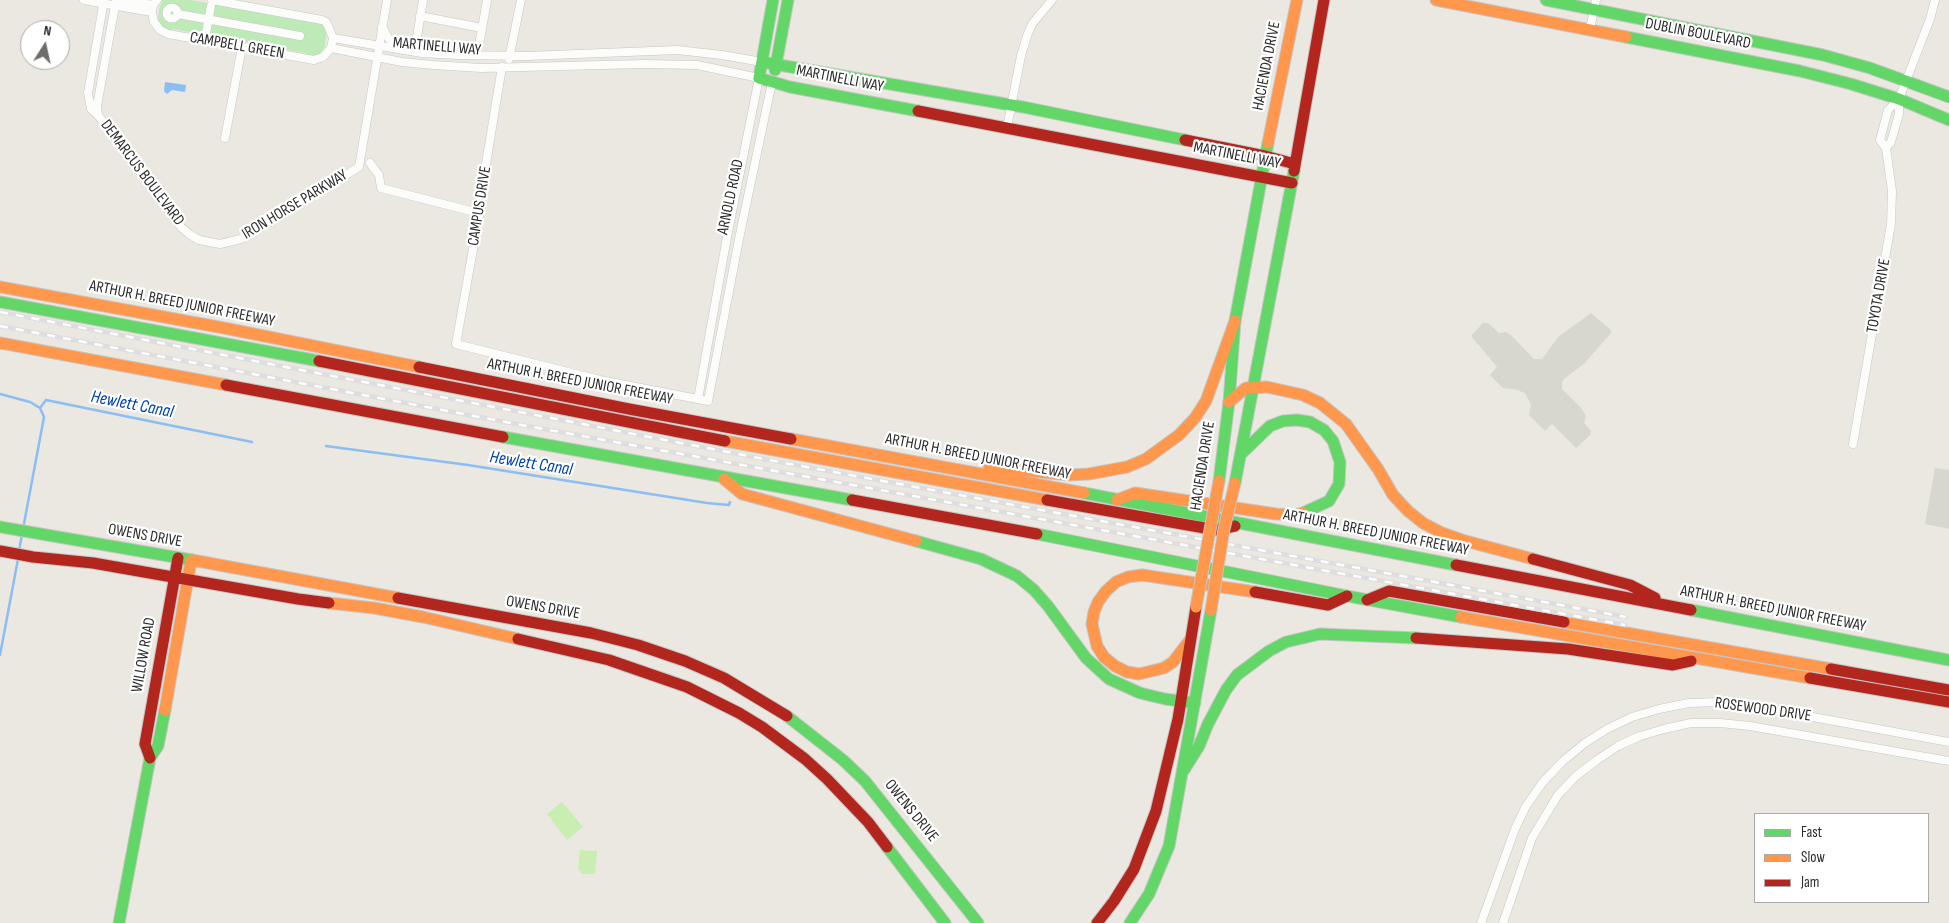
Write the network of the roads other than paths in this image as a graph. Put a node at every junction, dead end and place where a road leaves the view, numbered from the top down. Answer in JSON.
{"nodes":[{"id":1,"x":84,"y":0,"type":"edge"},
{"id":2,"x":123,"y":0,"type":"edge"},
{"id":3,"x":387,"y":0,"type":"edge"},
{"id":4,"x":423,"y":0,"type":"edge"},
{"id":5,"x":487,"y":0,"type":"edge"},
{"id":6,"x":521,"y":0,"type":"edge"},
{"id":7,"x":773,"y":0,"type":"edge"},
{"id":8,"x":788,"y":0,"type":"edge"},
{"id":9,"x":1052,"y":0,"type":"edge"},
{"id":10,"x":1297,"y":0,"type":"edge"},
{"id":11,"x":1324,"y":0,"type":"edge"},
{"id":12,"x":1436,"y":0,"type":"edge"},
{"id":13,"x":1546,"y":0,"type":"edge"},
{"id":14,"x":1935,"y":0,"type":"edge"},
{"id":15,"x":104,"y":2,"type":"edge"},
{"id":16,"x":116,"y":3,"type":"edge"},
{"id":17,"x":211,"y":3,"type":"edge"},
{"id":18,"x":250,"y":4,"type":"edge"},
{"id":19,"x":1595,"y":5,"type":"edge"},
{"id":20,"x":154,"y":6,"type":"edge"},
{"id":21,"x":178,"y":14,"type":"dead end"},
{"id":22,"x":420,"y":16,"type":"junction"},
{"id":23,"x":208,"y":20,"type":"junction"},
{"id":24,"x":382,"y":27,"type":"junction"},
{"id":25,"x":482,"y":28,"type":"junction"},
{"id":26,"x":1590,"y":29,"type":"junction"},
{"id":27,"x":206,"y":33,"type":"dead end"},
{"id":28,"x":300,"y":36,"type":"dead end"},
{"id":29,"x":417,"y":37,"type":"dead end"},
{"id":30,"x":333,"y":38,"type":"junction"},
{"id":31,"x":480,"y":40,"type":"dead end"},
{"id":32,"x":378,"y":46,"type":"junction"},
{"id":33,"x":242,"y":47,"type":"junction"},
{"id":34,"x":331,"y":48,"type":"junction"},
{"id":35,"x":442,"y":54,"type":"junction"},
{"id":36,"x":377,"y":57,"type":"junction"},
{"id":37,"x":510,"y":57,"type":"junction"},
{"id":38,"x":762,"y":62,"type":"junction"},
{"id":39,"x":776,"y":65,"type":"junction"},
{"id":40,"x":505,"y":67,"type":"junction"},
{"id":41,"x":759,"y":78,"type":"junction"},
{"id":42,"x":1906,"y":80,"type":"junction"},
{"id":43,"x":772,"y":82,"type":"junction"},
{"id":44,"x":1949,"y":97,"type":"edge"},
{"id":45,"x":1899,"y":99,"type":"junction"},
{"id":46,"x":1011,"y":105,"type":"junction"},
{"id":47,"x":98,"y":115,"type":"junction"},
{"id":48,"x":1949,"y":120,"type":"edge"},
{"id":49,"x":1007,"y":127,"type":"junction"},
{"id":50,"x":225,"y":138,"type":"dead end"},
{"id":51,"x":1265,"y":156,"type":"junction"},
{"id":52,"x":370,"y":163,"type":"dead end"},
{"id":53,"x":1295,"y":164,"type":"junction"},
{"id":54,"x":1261,"y":178,"type":"junction"},
{"id":55,"x":1292,"y":183,"type":"junction"},
{"id":56,"x":471,"y":211,"type":"dead end"},
{"id":57,"x":213,"y":244,"type":"joint"},
{"id":58,"x":0,"y":287,"type":"edge"},
{"id":59,"x":0,"y":302,"type":"edge"},
{"id":60,"x":1235,"y":320,"type":"junction"},
{"id":61,"x":0,"y":342,"type":"edge"},
{"id":62,"x":1254,"y":387,"type":"junction"},
{"id":63,"x":698,"y":399,"type":"junction"},
{"id":64,"x":1229,"y":402,"type":"junction"},
{"id":65,"x":1853,"y":444,"type":"dead end"},
{"id":66,"x":1240,"y":454,"type":"junction"},
{"id":67,"x":963,"y":470,"type":"junction"},
{"id":68,"x":724,"y":478,"type":"junction"},
{"id":69,"x":1116,"y":501,"type":"junction"},
{"id":70,"x":1243,"y":524,"type":"junction"},
{"id":71,"x":0,"y":527,"type":"edge"},
{"id":72,"x":4,"y":552,"type":"edge"},
{"id":73,"x":178,"y":558,"type":"junction"},
{"id":74,"x":191,"y":561,"type":"junction"},
{"id":75,"x":175,"y":576,"type":"junction"},
{"id":76,"x":189,"y":579,"type":"junction"},
{"id":77,"x":1347,"y":596,"type":"junction"},
{"id":78,"x":1366,"y":600,"type":"junction"},
{"id":79,"x":1666,"y":604,"type":"junction"},
{"id":80,"x":1190,"y":640,"type":"junction"},
{"id":81,"x":1696,"y":659,"type":"junction"},
{"id":82,"x":1949,"y":660,"type":"edge"},
{"id":83,"x":1949,"y":690,"type":"edge"},
{"id":84,"x":1181,"y":702,"type":"junction"},
{"id":85,"x":1949,"y":702,"type":"edge"},
{"id":86,"x":1195,"y":703,"type":"junction"},
{"id":87,"x":1949,"y":742,"type":"edge"},
{"id":88,"x":150,"y":758,"type":"junction"},
{"id":89,"x":1949,"y":761,"type":"edge"},
{"id":90,"x":1184,"y":770,"type":"junction"},
{"id":91,"x":119,"y":923,"type":"edge"},
{"id":92,"x":945,"y":923,"type":"edge"},
{"id":93,"x":978,"y":923,"type":"edge"},
{"id":94,"x":1097,"y":923,"type":"edge"},
{"id":95,"x":1130,"y":923,"type":"edge"},
{"id":96,"x":1481,"y":923,"type":"edge"},
{"id":97,"x":1503,"y":923,"type":"edge"}],
"edges":[{"from":1,"to":15,"type":"street"},
{"from":2,"to":20,"type":"street"},
{"from":3,"to":24,"type":"street","name":"IRON HORSE PARKWAY"},
{"from":4,"to":22,"type":"street"},
{"from":5,"to":25,"type":"street"},
{"from":6,"to":37,"type":"street","name":"CAMPUS DRIVE"},
{"from":7,"to":38,"type":"main road","name":"ARNOLD ROAD"},
{"from":8,"to":39,"type":"main road","name":"ARNOLD ROAD"},
{"from":9,"to":46,"type":"street"},
{"from":10,"to":51,"type":"main road","name":"HACIENDA DRIVE"},
{"from":11,"to":53,"type":"main road","name":"HACIENDA DRIVE"},
{"from":12,"to":26,"type":"main road","name":"DUBLIN BOULEVARD"},
{"from":13,"to":19,"type":"main road","name":"DUBLIN BOULEVARD"},
{"from":14,"to":42,"type":"street","name":"TOYOTA DRIVE"},
{"from":15,"to":16,"type":"street"},
{"from":15,"to":47,"type":"street","name":"DEMARCUS BOULEVARD"},
{"from":16,"to":20,"type":"street"},
{"from":16,"to":47,"type":"street","name":"DEMARCUS BOULEVARD"},
{"from":17,"to":18,"type":"street"},
{"from":17,"to":23,"type":"street"},
{"from":18,"to":30,"type":"street"},
{"from":19,"to":26,"type":"street"},
{"from":19,"to":42,"type":"main road","name":"DUBLIN BOULEVARD"},
{"from":20,"to":33,"type":"street","name":"CAMPBELL GREEN"},
{"from":21,"to":23,"type":"street"},
{"from":22,"to":25,"type":"street"},
{"from":22,"to":29,"type":"street"},
{"from":23,"to":27,"type":"street"},
{"from":23,"to":28,"type":"street"},
{"from":24,"to":32,"type":"street","name":"IRON HORSE PARKWAY"},
{"from":24,"to":35,"type":"street","name":"MARTINELLI WAY"},
{"from":25,"to":31,"type":"street"},
{"from":26,"to":45,"type":"main road","name":"DUBLIN BOULEVARD"},
{"from":30,"to":32,"type":"street"},
{"from":30,"to":34,"type":"street"},
{"from":32,"to":35,"type":"street","name":"MARTINELLI WAY"},
{"from":32,"to":36,"type":"street","name":"IRON HORSE PARKWAY"},
{"from":33,"to":34,"type":"street","name":"CAMPBELL GREEN"},
{"from":33,"to":50,"type":"street"},
{"from":34,"to":36,"type":"street"},
{"from":35,"to":37,"type":"street","name":"MARTINELLI WAY"},
{"from":36,"to":40,"type":"street","name":"MARTINELLI WAY"},
{"from":36,"to":57,"type":"street","name":"IRON HORSE PARKWAY"},
{"from":37,"to":38,"type":"street","name":"MARTINELLI WAY"},
{"from":37,"to":40,"type":"street","name":"CAMPUS DRIVE"},
{"from":38,"to":39,"type":"main road","name":"MARTINELLI WAY"},
{"from":38,"to":41,"type":"main road","name":"ARNOLD ROAD"},
{"from":39,"to":43,"type":"main road","name":"ARNOLD ROAD"},
{"from":39,"to":46,"type":"main road","name":"MARTINELLI WAY"},
{"from":40,"to":41,"type":"street","name":"MARTINELLI WAY"},
{"from":40,"to":63,"type":"street","name":"CAMPUS DRIVE"},
{"from":41,"to":43,"type":"main road","name":"MARTINELLI WAY"},
{"from":41,"to":63,"type":"street","name":"ARNOLD ROAD"},
{"from":42,"to":44,"type":"main road","name":"DUBLIN BOULEVARD"},
{"from":42,"to":45,"type":"street","name":"TOYOTA DRIVE"},
{"from":43,"to":49,"type":"main road","name":"MARTINELLI WAY"},
{"from":43,"to":63,"type":"street","name":"ARNOLD ROAD"},
{"from":45,"to":48,"type":"main road","name":"DUBLIN BOULEVARD"},
{"from":45,"to":65,"type":"street","name":"TOYOTA DRIVE"},
{"from":46,"to":49,"type":"street"},
{"from":46,"to":51,"type":"main road","name":"MARTINELLI WAY"},
{"from":47,"to":57,"type":"street","name":"DEMARCUS BOULEVARD"},
{"from":49,"to":54,"type":"main road","name":"MARTINELLI WAY"},
{"from":51,"to":53,"type":"main road","name":"MARTINELLI WAY"},
{"from":51,"to":54,"type":"main road","name":"HACIENDA DRIVE"},
{"from":52,"to":56,"type":"street"},
{"from":53,"to":55,"type":"main road","name":"HACIENDA DRIVE"},
{"from":54,"to":55,"type":"main road","name":"MARTINELLI WAY"},
{"from":54,"to":60,"type":"main road","name":"HACIENDA DRIVE"},
{"from":55,"to":62,"type":"main road","name":"HACIENDA DRIVE"},
{"from":58,"to":67,"type":"main road","name":"ARTHUR H. BREED JUNIOR FREEWAY"},
{"from":59,"to":70,"type":"main road"},
{"from":60,"to":64,"type":"main road","name":"HACIENDA DRIVE"},
{"from":60,"to":67,"type":"main road"},
{"from":61,"to":68,"type":"main road"},
{"from":62,"to":64,"type":"main road"},
{"from":62,"to":66,"type":"main road","name":"HACIENDA DRIVE"},
{"from":62,"to":79,"type":"main road"},
{"from":64,"to":80,"type":"main road","name":"HACIENDA DRIVE","bridge":true},
{"from":66,"to":69,"type":"main road"},
{"from":66,"to":86,"type":"main road","name":"HACIENDA DRIVE","bridge":true},
{"from":67,"to":69,"type":"main road","name":"ARTHUR H. BREED JUNIOR FREEWAY"},
{"from":68,"to":77,"type":"main road"},
{"from":68,"to":84,"type":"main road"},
{"from":69,"to":70,"type":"main road","name":"ARTHUR H. BREED JUNIOR FREEWAY"},
{"from":70,"to":79,"type":"main road","name":"ARTHUR H. BREED JUNIOR FREEWAY"},
{"from":71,"to":73,"type":"main road","name":"OWENS DRIVE"},
{"from":72,"to":75,"type":"main road"},
{"from":73,"to":74,"type":"main road","name":"OWENS DRIVE"},
{"from":73,"to":75,"type":"main road","name":"WILLOW ROAD"},
{"from":74,"to":76,"type":"main road","name":"WILLOW ROAD"},
{"from":74,"to":93,"type":"main road","name":"OWENS DRIVE"},
{"from":75,"to":76,"type":"main road"},
{"from":75,"to":88,"type":"main road","name":"WILLOW ROAD"},
{"from":76,"to":88,"type":"main road","name":"WILLOW ROAD"},
{"from":76,"to":92,"type":"main road"},
{"from":77,"to":78,"type":"main road"},
{"from":77,"to":80,"type":"main road"},
{"from":78,"to":81,"type":"main road"},
{"from":78,"to":83,"type":"main road"},
{"from":79,"to":82,"type":"main road","name":"ARTHUR H. BREED JUNIOR FREEWAY"},
{"from":80,"to":84,"type":"main road","name":"HACIENDA DRIVE"},
{"from":81,"to":85,"type":"main road"},
{"from":81,"to":90,"type":"main road"},
{"from":84,"to":86,"type":"main road"},
{"from":84,"to":94,"type":"main road","name":"HACIENDA DRIVE"},
{"from":86,"to":90,"type":"main road","name":"HACIENDA DRIVE"},
{"from":87,"to":96,"type":"street","name":"ROSEWOOD DRIVE"},
{"from":88,"to":91,"type":"main road","name":"WILLOW ROAD"},
{"from":89,"to":97,"type":"street","name":"ROSEWOOD DRIVE"},
{"from":90,"to":95,"type":"main road","name":"HACIENDA DRIVE"}]}
